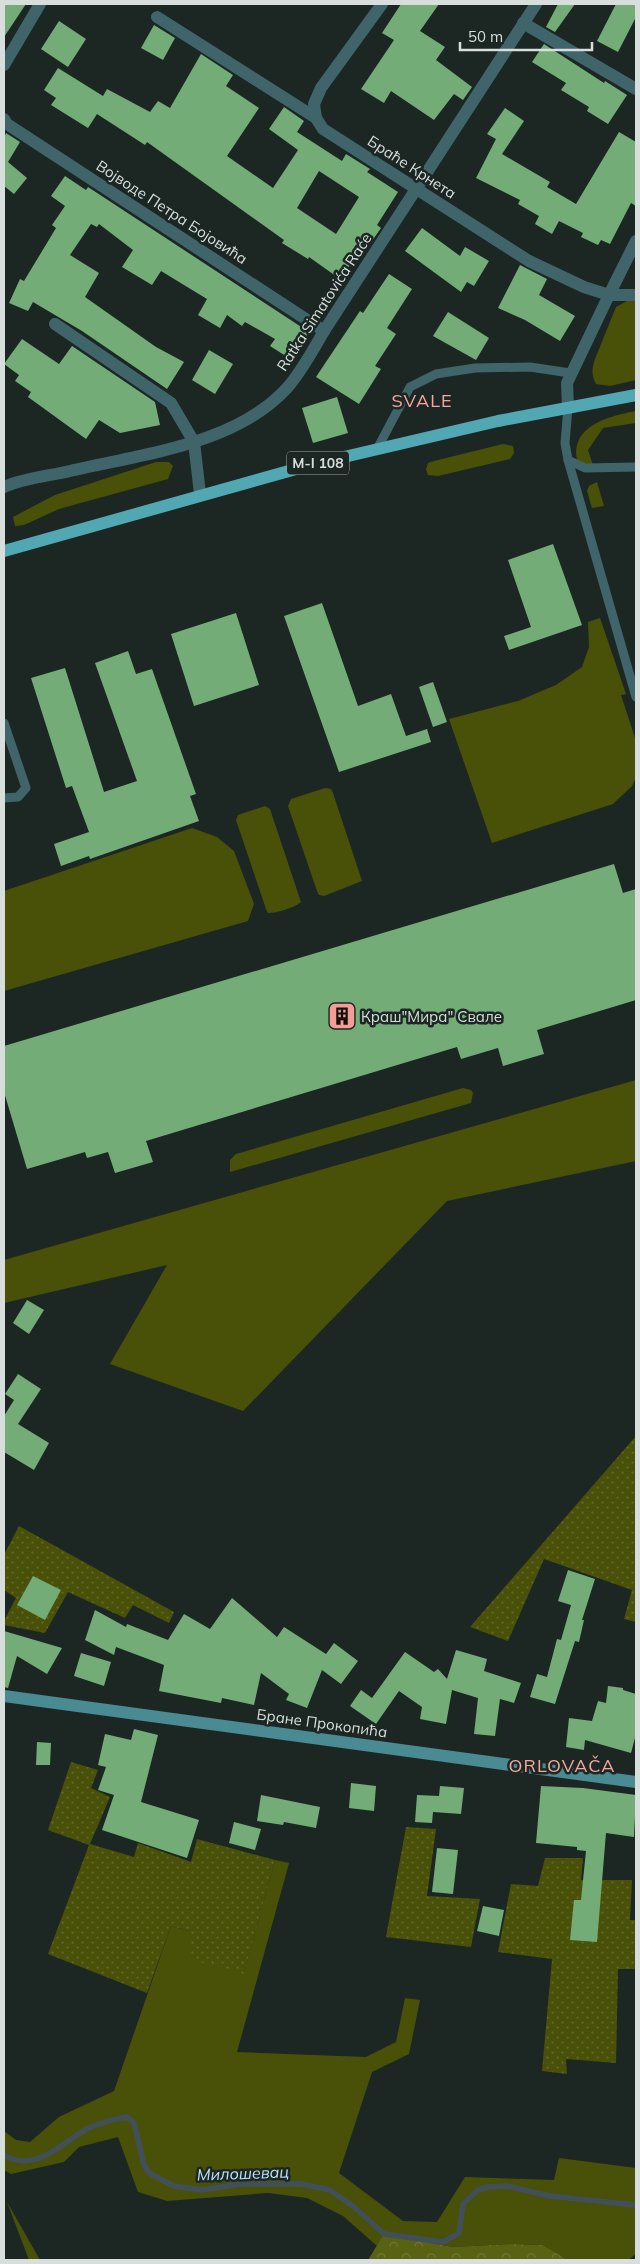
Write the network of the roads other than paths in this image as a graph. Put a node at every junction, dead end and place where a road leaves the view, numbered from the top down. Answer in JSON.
{"nodes":[{"id":1,"x":40,"y":4,"type":"edge"},
{"id":2,"x":382,"y":4,"type":"edge"},
{"id":3,"x":536,"y":4,"type":"edge"},
{"id":4,"x":157,"y":17,"type":"dead end"},
{"id":5,"x":523,"y":23,"type":"junction"},
{"id":6,"x":4,"y":64,"type":"edge"},
{"id":7,"x":636,"y":89,"type":"edge"},
{"id":8,"x":316,"y":118,"type":"junction"},
{"id":9,"x":4,"y":119,"type":"edge"},
{"id":10,"x":416,"y":189,"type":"junction"},
{"id":11,"x":636,"y":241,"type":"edge"},
{"id":12,"x":608,"y":295,"type":"junction"},
{"id":13,"x":636,"y":295,"type":"edge"},
{"id":14,"x":55,"y":324,"type":"dead end"},
{"id":15,"x":324,"y":331,"type":"junction"},
{"id":16,"x":570,"y":374,"type":"junction"},
{"id":17,"x":636,"y":394,"type":"edge"},
{"id":18,"x":568,"y":408,"type":"junction"},
{"id":19,"x":194,"y":442,"type":"junction"},
{"id":20,"x":377,"y":449,"type":"junction"},
{"id":21,"x":568,"y":460,"type":"junction"},
{"id":22,"x":636,"y":468,"type":"edge"},
{"id":23,"x":4,"y":487,"type":"edge"},
{"id":24,"x":200,"y":494,"type":"junction"},
{"id":25,"x":4,"y":551,"type":"edge"},
{"id":26,"x":635,"y":687,"type":"edge"},
{"id":27,"x":636,"y":697,"type":"edge"},
{"id":28,"x":4,"y":723,"type":"edge"},
{"id":29,"x":4,"y":798,"type":"edge"},
{"id":30,"x":4,"y":1696,"type":"edge"},
{"id":31,"x":636,"y":1782,"type":"edge"}],
"edges":[{"from":1,"to":6,"type":"street"},
{"from":2,"to":8,"type":"street"},
{"from":3,"to":5,"type":"street","name":"Ratka Simatovića Raće"},
{"from":4,"to":8,"type":"street","name":"Браће Крнета"},
{"from":5,"to":7,"type":"street"},
{"from":5,"to":10,"type":"street","name":"Ratka Simatovića Raće"},
{"from":8,"to":10,"type":"street","name":"Браће Крнета"},
{"from":9,"to":15,"type":"street","name":"Војводе Петра Бојовића"},
{"from":10,"to":12,"type":"street","name":"Браће Крнета"},
{"from":10,"to":15,"type":"street","name":"Ratka Simatovića Raće"},
{"from":11,"to":12,"type":"street"},
{"from":12,"to":13,"type":"street","name":"Браће Крнета"},
{"from":12,"to":16,"type":"street"},
{"from":14,"to":19,"type":"street"},
{"from":15,"to":19,"type":"street","name":"Ratka Simatovića Raće"},
{"from":16,"to":18,"type":"street"},
{"from":16,"to":20,"type":"lane"},
{"from":17,"to":18,"type":"main road","number":"M-I 108"},
{"from":18,"to":20,"type":"main road","number":"M-I 108"},
{"from":18,"to":21,"type":"lane"},
{"from":19,"to":23,"type":"street","name":"Ratka Simatovića Raće"},
{"from":19,"to":24,"type":"street"},
{"from":20,"to":24,"type":"main road","number":"M-I 108"},
{"from":21,"to":22,"type":"lane"},
{"from":21,"to":26,"type":"lane"},
{"from":24,"to":25,"type":"main road","number":"M-I 108"},
{"from":26,"to":27,"type":"lane"},
{"from":28,"to":29,"type":"lane"},
{"from":30,"to":31,"type":"street","name":"Бране Прокопића"}]}
